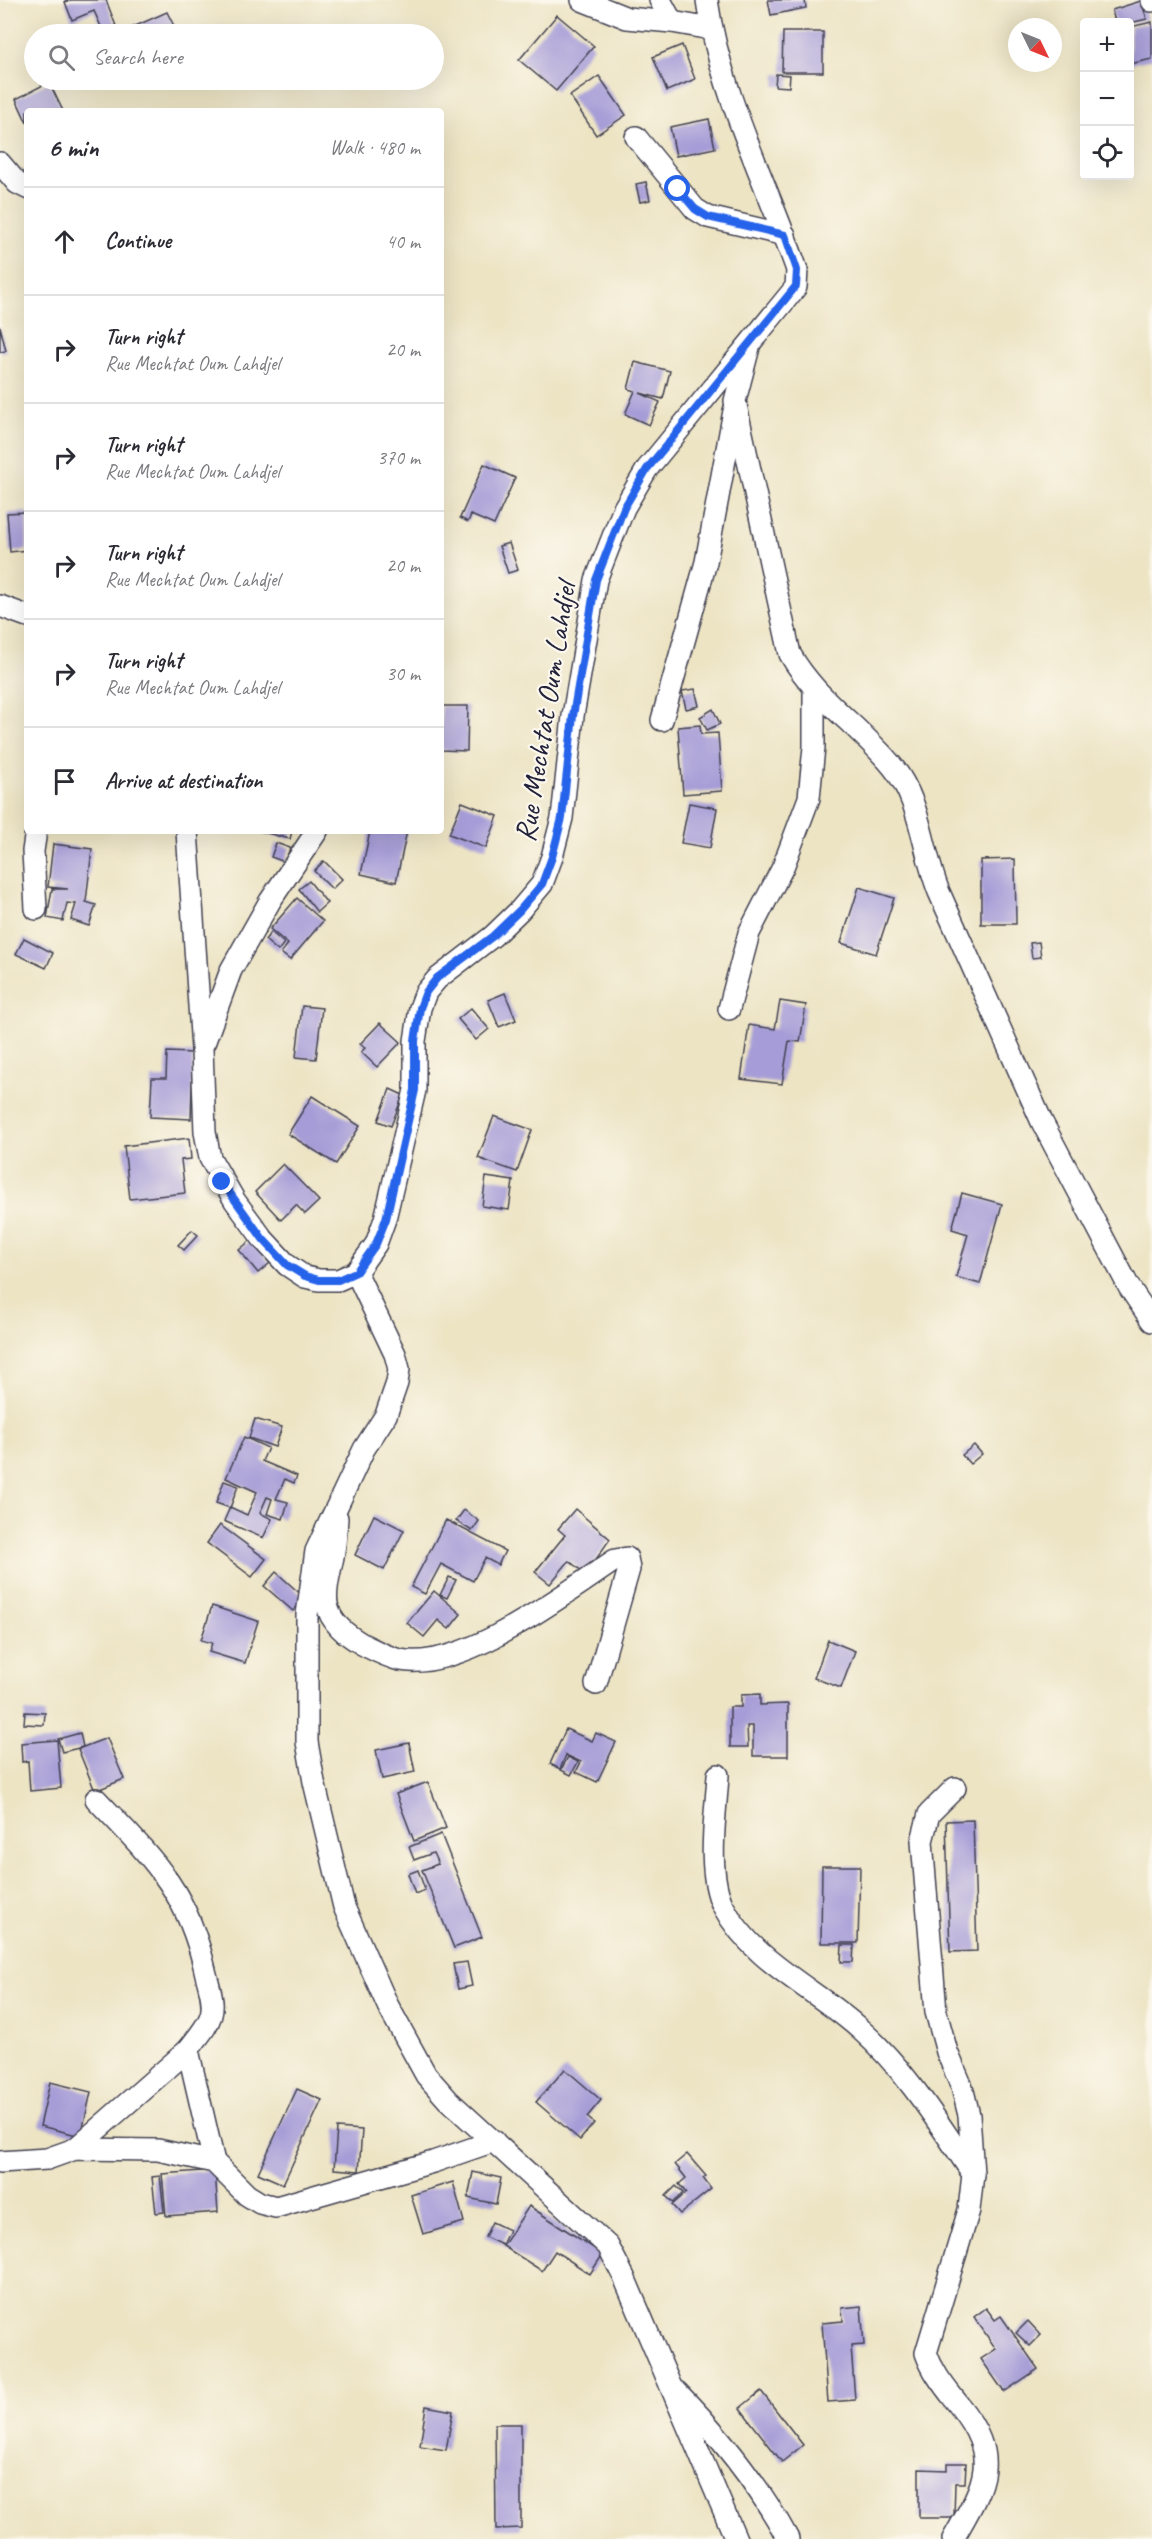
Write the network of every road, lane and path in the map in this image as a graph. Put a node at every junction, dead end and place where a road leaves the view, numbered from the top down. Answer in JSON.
{"nodes":[{"id":1,"x":582,"y":0,"type":"edge"},
{"id":2,"x":660,"y":0,"type":"edge"},
{"id":3,"x":707,"y":0,"type":"edge"},
{"id":4,"x":672,"y":22,"type":"junction"},
{"id":5,"x":711,"y":29,"type":"junction"},
{"id":6,"x":636,"y":137,"type":"dead end"},
{"id":7,"x":0,"y":163,"type":"edge"},
{"id":8,"x":24,"y":186,"type":"edge"},
{"id":9,"x":785,"y":235,"type":"junction"},
{"id":10,"x":751,"y":339,"type":"junction"},
{"id":11,"x":735,"y":401,"type":"junction"},
{"id":12,"x":0,"y":606,"type":"edge"},
{"id":13,"x":24,"y":615,"type":"edge"},
{"id":14,"x":814,"y":689,"type":"junction"},
{"id":15,"x":662,"y":720,"type":"dead end"},
{"id":16,"x":36,"y":834,"type":"edge"},
{"id":17,"x":187,"y":834,"type":"edge"},
{"id":18,"x":315,"y":834,"type":"edge"},
{"id":19,"x":36,"y":909,"type":"dead end"},
{"id":20,"x":729,"y":1009,"type":"dead end"},
{"id":21,"x":202,"y":1049,"type":"junction"},
{"id":22,"x":356,"y":1272,"type":"junction"},
{"id":23,"x":1152,"y":1322,"type":"edge"},
{"id":24,"x":344,"y":1489,"type":"junction"},
{"id":25,"x":596,"y":1684,"type":"dead end"},
{"id":26,"x":718,"y":1775,"type":"dead end"},
{"id":27,"x":955,"y":1788,"type":"dead end"},
{"id":28,"x":96,"y":1799,"type":"dead end"},
{"id":29,"x":188,"y":2050,"type":"junction"},
{"id":30,"x":494,"y":2141,"type":"junction"},
{"id":31,"x":75,"y":2149,"type":"junction"},
{"id":32,"x":0,"y":2162,"type":"edge"},
{"id":33,"x":214,"y":2162,"type":"junction"},
{"id":34,"x":973,"y":2174,"type":"junction"},
{"id":35,"x":668,"y":2383,"type":"junction"},
{"id":36,"x":736,"y":2539,"type":"edge"},
{"id":37,"x":789,"y":2539,"type":"edge"},
{"id":38,"x":953,"y":2539,"type":"edge"}],
"edges":[{"from":1,"to":4,"type":"street"},
{"from":2,"to":4,"type":"street"},
{"from":3,"to":5,"type":"street","name":"Rue Mechtat Oum Lahdjel"},
{"from":4,"to":5,"type":"street"},
{"from":5,"to":9,"type":"street","name":"Rue Mechtat Oum Lahdjel"},
{"from":6,"to":9,"type":"street"},
{"from":7,"to":8,"type":"street"},
{"from":9,"to":10,"type":"street","name":"Rue Mechtat Oum Lahdjel"},
{"from":10,"to":11,"type":"street"},
{"from":10,"to":22,"type":"street","name":"Rue Mechtat Oum Lahdjel"},
{"from":11,"to":14,"type":"street"},
{"from":11,"to":15,"type":"street"},
{"from":12,"to":13,"type":"street"},
{"from":14,"to":20,"type":"street"},
{"from":14,"to":23,"type":"street"},
{"from":16,"to":19,"type":"street"},
{"from":17,"to":21,"type":"street"},
{"from":18,"to":21,"type":"street"},
{"from":21,"to":22,"type":"street"},
{"from":22,"to":24,"type":"street"},
{"from":24,"to":25,"type":"street"},
{"from":24,"to":30,"type":"street"},
{"from":26,"to":34,"type":"street"},
{"from":27,"to":34,"type":"street"},
{"from":28,"to":29,"type":"street"},
{"from":29,"to":31,"type":"street"},
{"from":29,"to":33,"type":"street"},
{"from":30,"to":33,"type":"street"},
{"from":30,"to":35,"type":"street"},
{"from":31,"to":32,"type":"street"},
{"from":31,"to":33,"type":"street"},
{"from":34,"to":38,"type":"street"},
{"from":35,"to":36,"type":"street"},
{"from":35,"to":37,"type":"street"}]}
